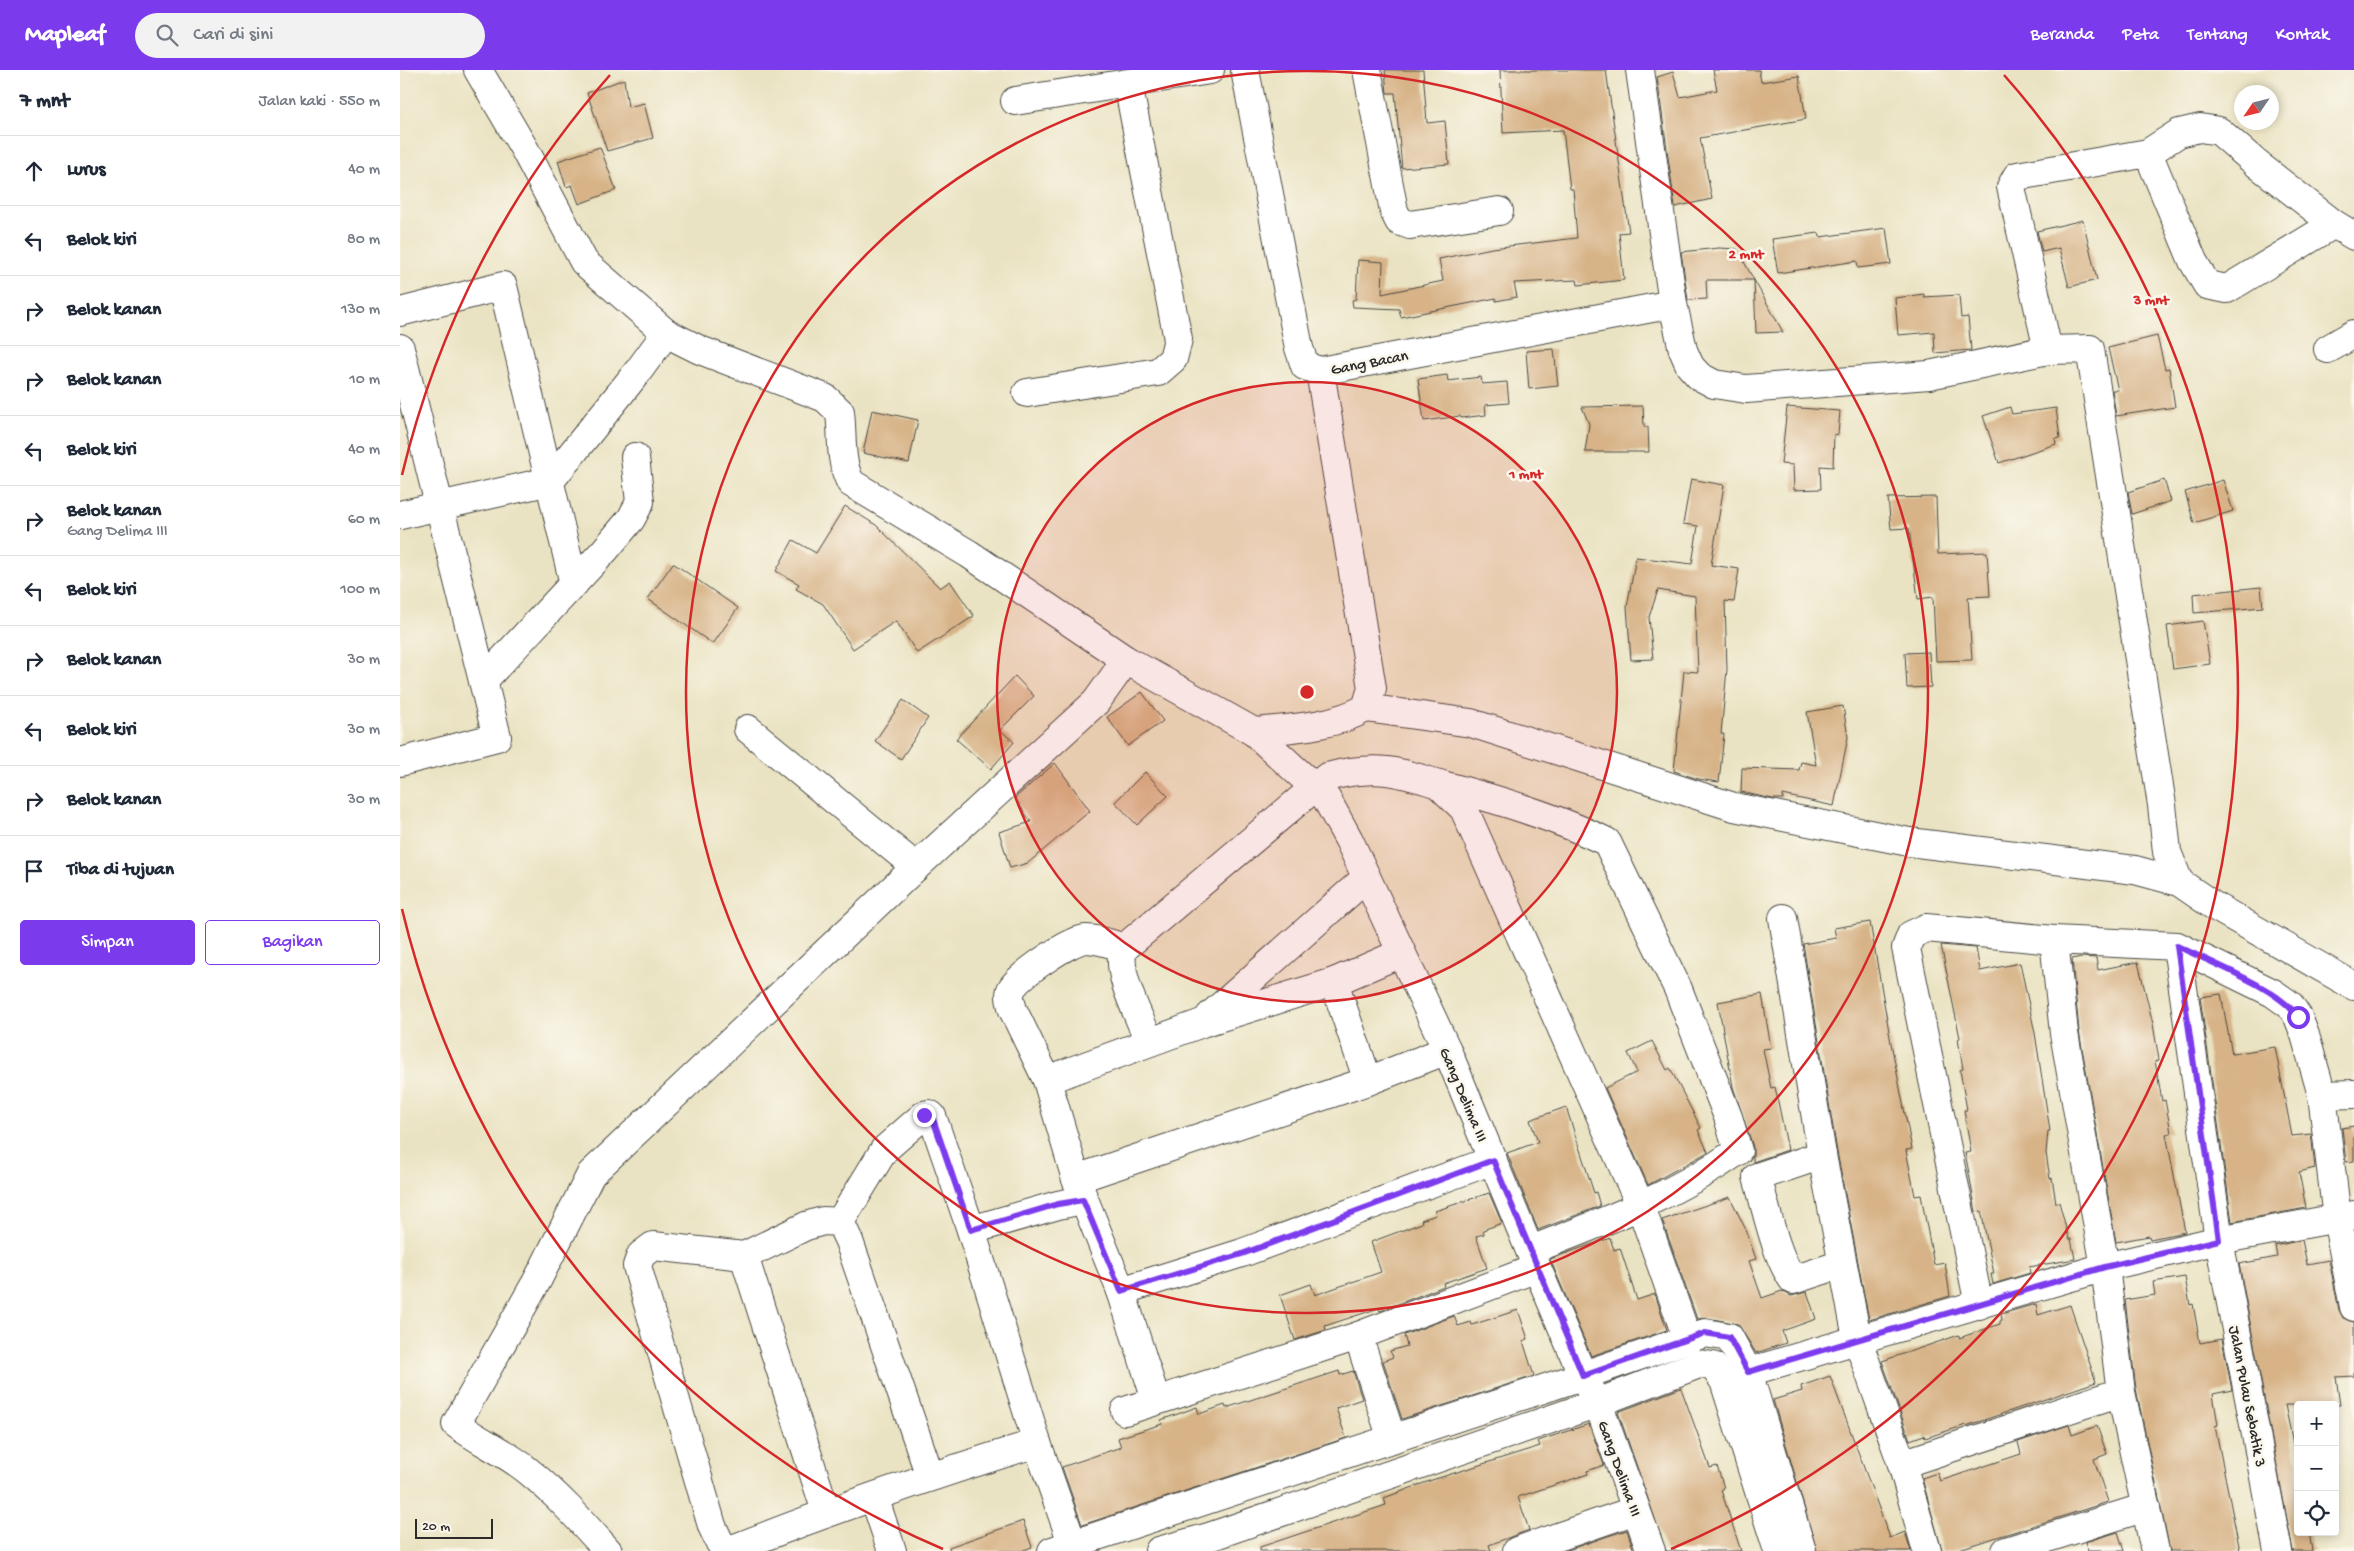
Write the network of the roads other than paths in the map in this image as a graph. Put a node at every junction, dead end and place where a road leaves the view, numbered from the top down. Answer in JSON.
{"nodes":[{"id":1,"x":478,"y":70,"type":"edge"},
{"id":2,"x":1204,"y":70,"type":"edge"},
{"id":3,"x":1245,"y":70,"type":"edge"},
{"id":4,"x":1367,"y":70,"type":"edge"},
{"id":5,"x":1640,"y":70,"type":"edge"},
{"id":6,"x":1128,"y":84,"type":"junction"},
{"id":7,"x":1015,"y":101,"type":"dead end"},
{"id":8,"x":2148,"y":152,"type":"junction"},
{"id":9,"x":1499,"y":212,"type":"dead end"},
{"id":10,"x":2344,"y":230,"type":"edge"},
{"id":11,"x":1672,"y":304,"type":"junction"},
{"id":12,"x":400,"y":312,"type":"edge"},
{"id":13,"x":666,"y":333,"type":"junction"},
{"id":14,"x":2354,"y":334,"type":"edge"},
{"id":15,"x":400,"y":348,"type":"edge"},
{"id":16,"x":2048,"y":350,"type":"junction"},
{"id":17,"x":2328,"y":350,"type":"dead end"},
{"id":18,"x":1320,"y":371,"type":"junction"},
{"id":19,"x":1027,"y":393,"type":"dead end"},
{"id":20,"x":636,"y":457,"type":"dead end"},
{"id":21,"x":550,"y":481,"type":"junction"},
{"id":22,"x":439,"y":506,"type":"junction"},
{"id":23,"x":400,"y":515,"type":"edge"},
{"id":24,"x":574,"y":584,"type":"junction"},
{"id":25,"x":1126,"y":660,"type":"junction"},
{"id":26,"x":483,"y":681,"type":"junction"},
{"id":27,"x":1366,"y":708,"type":"junction"},
{"id":28,"x":748,"y":729,"type":"dead end"},
{"id":29,"x":1254,"y":732,"type":"junction"},
{"id":30,"x":400,"y":762,"type":"edge"},
{"id":31,"x":1437,"y":783,"type":"junction"},
{"id":32,"x":1315,"y":786,"type":"junction"},
{"id":33,"x":916,"y":867,"type":"junction"},
{"id":34,"x":1366,"y":878,"type":"junction"},
{"id":35,"x":2179,"y":882,"type":"junction"},
{"id":36,"x":1782,"y":918,"type":"dead end"},
{"id":37,"x":2054,"y":940,"type":"junction"},
{"id":38,"x":2177,"y":946,"type":"junction"},
{"id":39,"x":1124,"y":948,"type":"junction"},
{"id":40,"x":1401,"y":953,"type":"junction"},
{"id":41,"x":1334,"y":982,"type":"junction"},
{"id":42,"x":2354,"y":986,"type":"edge"},
{"id":43,"x":1202,"y":1023,"type":"junction"},
{"id":44,"x":1149,"y":1041,"type":"junction"},
{"id":45,"x":1447,"y":1050,"type":"junction"},
{"id":46,"x":1047,"y":1080,"type":"junction"},
{"id":47,"x":1368,"y":1081,"type":"junction"},
{"id":48,"x":2354,"y":1094,"type":"edge"},
{"id":49,"x":2322,"y":1095,"type":"junction"},
{"id":50,"x":1822,"y":1155,"type":"junction"},
{"id":51,"x":1493,"y":1160,"type":"junction"},
{"id":52,"x":1080,"y":1189,"type":"junction"},
{"id":53,"x":1641,"y":1207,"type":"junction"},
{"id":54,"x":2346,"y":1217,"type":"edge"},
{"id":55,"x":840,"y":1222,"type":"junction"},
{"id":56,"x":971,"y":1230,"type":"junction"},
{"id":57,"x":2219,"y":1240,"type":"junction"},
{"id":58,"x":744,"y":1256,"type":"junction"},
{"id":59,"x":1534,"y":1259,"type":"junction"},
{"id":60,"x":1842,"y":1264,"type":"junction"},
{"id":61,"x":2105,"y":1267,"type":"junction"},
{"id":62,"x":1121,"y":1291,"type":"junction"},
{"id":63,"x":1979,"y":1305,"type":"junction"},
{"id":64,"x":2354,"y":1307,"type":"edge"},
{"id":65,"x":1358,"y":1336,"type":"junction"},
{"id":66,"x":1687,"y":1338,"type":"junction"},
{"id":67,"x":1857,"y":1338,"type":"junction"},
{"id":68,"x":1748,"y":1372,"type":"junction"},
{"id":69,"x":1583,"y":1376,"type":"junction"},
{"id":70,"x":2121,"y":1392,"type":"junction"},
{"id":71,"x":1156,"y":1400,"type":"junction"},
{"id":72,"x":1598,"y":1403,"type":"junction"},
{"id":73,"x":1125,"y":1411,"type":"dead end"},
{"id":74,"x":1392,"y":1439,"type":"junction"},
{"id":75,"x":1037,"y":1443,"type":"junction"},
{"id":76,"x":1902,"y":1464,"type":"junction"},
{"id":77,"x":930,"y":1476,"type":"junction"},
{"id":78,"x":874,"y":1497,"type":"junction"},
{"id":79,"x":2146,"y":1507,"type":"junction"},
{"id":80,"x":1636,"y":1510,"type":"junction"},
{"id":81,"x":826,"y":1512,"type":"junction"},
{"id":82,"x":1211,"y":1544,"type":"edge"},
{"id":83,"x":1067,"y":1549,"type":"edge"},
{"id":84,"x":730,"y":1550,"type":"edge"},
{"id":85,"x":608,"y":1551,"type":"edge"},
{"id":86,"x":892,"y":1551,"type":"edge"},
{"id":87,"x":1159,"y":1551,"type":"edge"},
{"id":88,"x":1516,"y":1551,"type":"edge"},
{"id":89,"x":1651,"y":1551,"type":"edge"},
{"id":90,"x":1778,"y":1551,"type":"edge"},
{"id":91,"x":1802,"y":1551,"type":"edge"},
{"id":92,"x":1927,"y":1551,"type":"edge"},
{"id":93,"x":2006,"y":1551,"type":"edge"},
{"id":94,"x":2155,"y":1551,"type":"edge"},
{"id":95,"x":2278,"y":1551,"type":"edge"}],
"edges":[{"from":1,"to":13,"type":"street","name":"Gang Delima III"},
{"from":2,"to":6,"type":"street"},
{"from":3,"to":18,"type":"street","name":"Gang Bacan"},
{"from":4,"to":9,"type":"street"},
{"from":5,"to":11,"type":"street"},
{"from":6,"to":7,"type":"street"},
{"from":6,"to":19,"type":"street"},
{"from":8,"to":10,"type":"street"},
{"from":8,"to":10,"type":"street"},
{"from":8,"to":16,"type":"street"},
{"from":11,"to":16,"type":"street"},
{"from":11,"to":18,"type":"street","name":"Gang Bacan"},
{"from":12,"to":21,"type":"street"},
{"from":13,"to":21,"type":"street"},
{"from":13,"to":25,"type":"street","name":"Gang Delima III"},
{"from":14,"to":17,"type":"street"},
{"from":15,"to":22,"type":"street"},
{"from":16,"to":35,"type":"street"},
{"from":18,"to":27,"type":"street"},
{"from":20,"to":24,"type":"street"},
{"from":21,"to":22,"type":"street"},
{"from":21,"to":24,"type":"street"},
{"from":22,"to":23,"type":"street"},
{"from":22,"to":26,"type":"street"},
{"from":24,"to":26,"type":"street"},
{"from":25,"to":29,"type":"street","name":"Gang Delima III"},
{"from":25,"to":33,"type":"street"},
{"from":26,"to":30,"type":"street"},
{"from":27,"to":29,"type":"street"},
{"from":27,"to":35,"type":"street"},
{"from":28,"to":33,"type":"street"},
{"from":29,"to":32,"type":"street","name":"Gang Delima III"},
{"from":31,"to":32,"type":"street"},
{"from":31,"to":53,"type":"street"},
{"from":31,"to":53,"type":"street"},
{"from":32,"to":34,"type":"street","name":"Gang Delima III"},
{"from":32,"to":39,"type":"street"},
{"from":33,"to":85,"type":"street"},
{"from":34,"to":40,"type":"street","name":"Gang Delima III"},
{"from":34,"to":43,"type":"street"},
{"from":35,"to":42,"type":"street"},
{"from":36,"to":50,"type":"street"},
{"from":37,"to":38,"type":"street"},
{"from":37,"to":61,"type":"street"},
{"from":37,"to":63,"type":"street"},
{"from":38,"to":49,"type":"street"},
{"from":38,"to":57,"type":"street","name":"Jalan Pulau Sebatik 3"},
{"from":39,"to":44,"type":"street"},
{"from":39,"to":46,"type":"street"},
{"from":40,"to":41,"type":"street"},
{"from":40,"to":45,"type":"street","name":"Gang Delima III"},
{"from":41,"to":43,"type":"street"},
{"from":41,"to":47,"type":"street"},
{"from":43,"to":44,"type":"street"},
{"from":44,"to":46,"type":"street"},
{"from":45,"to":47,"type":"street"},
{"from":45,"to":51,"type":"street","name":"Gang Delima III"},
{"from":46,"to":52,"type":"street"},
{"from":47,"to":52,"type":"street"},
{"from":48,"to":49,"type":"street"},
{"from":49,"to":54,"type":"street"},
{"from":50,"to":60,"type":"street"},
{"from":50,"to":60,"type":"street"},
{"from":51,"to":59,"type":"street","name":"Gang Delima III"},
{"from":51,"to":62,"type":"street"},
{"from":52,"to":56,"type":"street"},
{"from":52,"to":62,"type":"street"},
{"from":53,"to":59,"type":"street"},
{"from":53,"to":66,"type":"street"},
{"from":54,"to":57,"type":"street"},
{"from":54,"to":64,"type":"street"},
{"from":55,"to":56,"type":"street"},
{"from":55,"to":58,"type":"street"},
{"from":55,"to":77,"type":"street"},
{"from":56,"to":75,"type":"street"},
{"from":57,"to":61,"type":"street"},
{"from":57,"to":95,"type":"street","name":"Jalan Pulau Sebatik 3"},
{"from":58,"to":81,"type":"street"},
{"from":58,"to":84,"type":"street"},
{"from":59,"to":65,"type":"street"},
{"from":59,"to":69,"type":"street","name":"Gang Delima III"},
{"from":60,"to":67,"type":"street"},
{"from":61,"to":63,"type":"street"},
{"from":61,"to":70,"type":"street"},
{"from":62,"to":71,"type":"street"},
{"from":63,"to":67,"type":"street"},
{"from":65,"to":71,"type":"street"},
{"from":65,"to":74,"type":"street"},
{"from":66,"to":68,"type":"street"},
{"from":66,"to":69,"type":"street"},
{"from":67,"to":68,"type":"street"},
{"from":67,"to":76,"type":"street"},
{"from":68,"to":91,"type":"street"},
{"from":69,"to":72,"type":"street","name":"Gang Delima III"},
{"from":69,"to":74,"type":"street"},
{"from":70,"to":76,"type":"street"},
{"from":70,"to":79,"type":"street"},
{"from":71,"to":73,"type":"street"},
{"from":72,"to":80,"type":"street","name":"Gang Delima III"},
{"from":72,"to":82,"type":"street"},
{"from":72,"to":90,"type":"street"},
{"from":74,"to":83,"type":"street"},
{"from":75,"to":77,"type":"street"},
{"from":75,"to":83,"type":"street"},
{"from":76,"to":92,"type":"street"},
{"from":77,"to":78,"type":"street"},
{"from":78,"to":81,"type":"street"},
{"from":78,"to":86,"type":"street"},
{"from":79,"to":93,"type":"street"},
{"from":79,"to":94,"type":"street"},
{"from":80,"to":88,"type":"street"},
{"from":80,"to":89,"type":"street","name":"Gang Delima III"},
{"from":81,"to":84,"type":"street"},
{"from":82,"to":87,"type":"street"}]}
